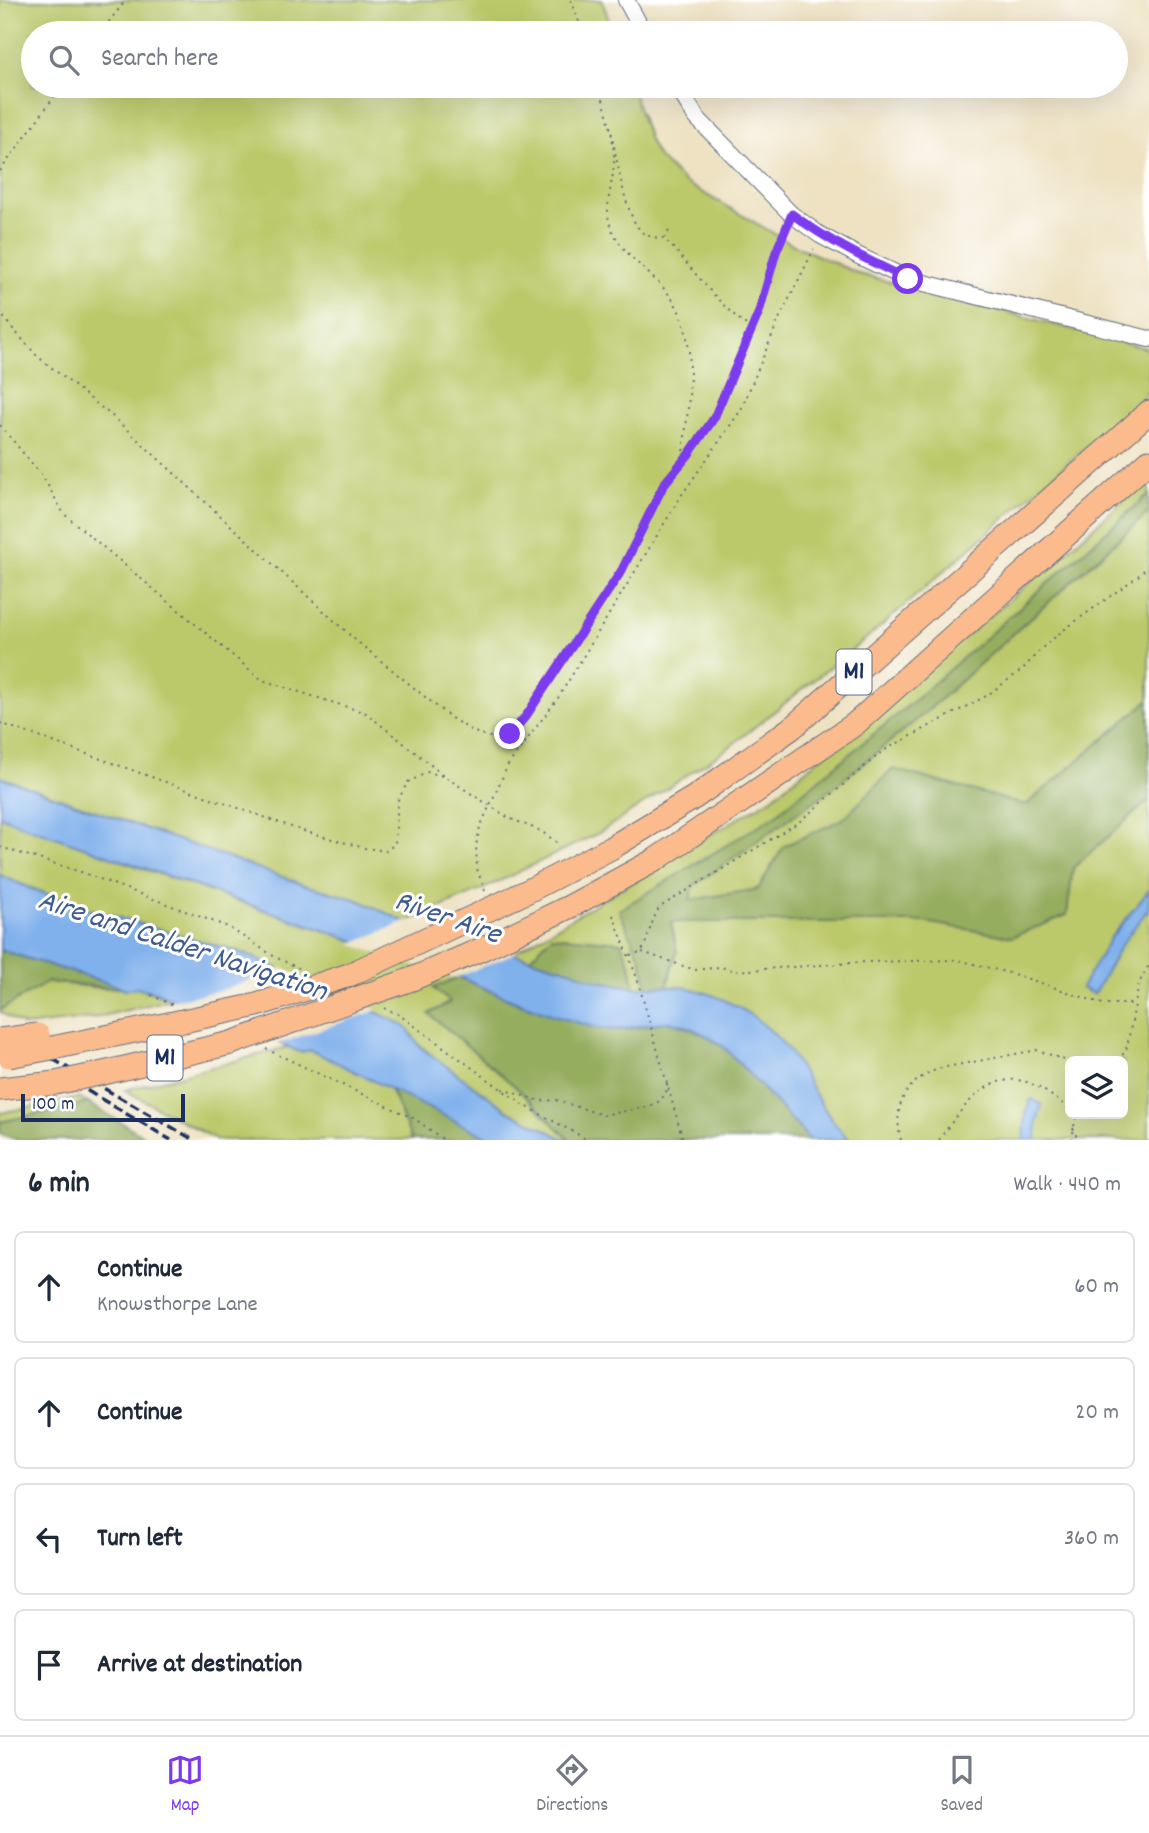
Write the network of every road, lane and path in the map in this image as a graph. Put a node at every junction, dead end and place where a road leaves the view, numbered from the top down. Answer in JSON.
{"nodes":[{"id":1,"x":126,"y":0,"type":"edge"},
{"id":2,"x":571,"y":0,"type":"edge"},
{"id":3,"x":626,"y":0,"type":"edge"},
{"id":4,"x":109,"y":21,"type":"edge"},
{"id":5,"x":579,"y":21,"type":"edge"},
{"id":6,"x":637,"y":21,"type":"edge"},
{"id":7,"x":53,"y":98,"type":"edge"},
{"id":8,"x":602,"y":98,"type":"edge"},
{"id":9,"x":684,"y":98,"type":"edge"},
{"id":10,"x":607,"y":115,"type":"junction"},
{"id":11,"x":0,"y":171,"type":"edge"},
{"id":12,"x":792,"y":214,"type":"junction"},
{"id":13,"x":669,"y":231,"type":"dead end"},
{"id":14,"x":820,"y":235,"type":"junction"},
{"id":15,"x":664,"y":238,"type":"junction"},
{"id":16,"x":0,"y":311,"type":"edge"},
{"id":17,"x":752,"y":329,"type":"junction"},
{"id":18,"x":1149,"y":339,"type":"edge"},
{"id":19,"x":1149,"y":412,"type":"edge"},
{"id":20,"x":0,"y":425,"type":"edge"},
{"id":21,"x":1149,"y":461,"type":"edge"},
{"id":22,"x":681,"y":463,"type":"junction"},
{"id":23,"x":1149,"y":565,"type":"edge"},
{"id":24,"x":0,"y":723,"type":"edge"},
{"id":25,"x":447,"y":778,"type":"junction"},
{"id":26,"x":491,"y":805,"type":"junction"},
{"id":27,"x":559,"y":844,"type":"dead end"},
{"id":28,"x":486,"y":895,"type":"dead end"},
{"id":29,"x":613,"y":915,"type":"dead end"},
{"id":30,"x":641,"y":952,"type":"junction"},
{"id":31,"x":630,"y":955,"type":"junction"},
{"id":32,"x":1149,"y":965,"type":"edge"},
{"id":33,"x":151,"y":995,"type":"dead end"},
{"id":34,"x":1135,"y":1004,"type":"junction"},
{"id":35,"x":180,"y":1014,"type":"junction"},
{"id":36,"x":264,"y":1048,"type":"dead end"},
{"id":37,"x":3,"y":1051,"type":"edge"},
{"id":38,"x":1122,"y":1056,"type":"edge"},
{"id":39,"x":1065,"y":1060,"type":"edge"},
{"id":40,"x":667,"y":1083,"type":"junction"},
{"id":41,"x":50,"y":1084,"type":"junction"},
{"id":42,"x":501,"y":1088,"type":"dead end"},
{"id":43,"x":0,"y":1089,"type":"edge"},
{"id":44,"x":0,"y":1096,"type":"edge"},
{"id":45,"x":1065,"y":1105,"type":"edge"},
{"id":46,"x":1074,"y":1120,"type":"edge"},
{"id":47,"x":1073,"y":1126,"type":"junction"},
{"id":48,"x":444,"y":1140,"type":"edge"},
{"id":49,"x":683,"y":1140,"type":"edge"},
{"id":50,"x":901,"y":1140,"type":"edge"},
{"id":51,"x":939,"y":1140,"type":"edge"},
{"id":52,"x":1072,"y":1140,"type":"edge"},
{"id":53,"x":1078,"y":1140,"type":"edge"}],
"edges":[{"from":1,"to":4,"type":"path"},
{"from":2,"to":5,"type":"path"},
{"from":3,"to":6,"type":"street"},
{"from":7,"to":11,"type":"path"},
{"from":8,"to":10,"type":"path"},
{"from":9,"to":12,"type":"street"},
{"from":10,"to":15,"type":"path"},
{"from":10,"to":22,"type":"path"},
{"from":12,"to":14,"type":"street"},
{"from":12,"to":17,"type":"path"},
{"from":13,"to":15,"type":"path"},
{"from":14,"to":18,"type":"street"},
{"from":14,"to":26,"type":"path"},
{"from":15,"to":17,"type":"path"},
{"from":16,"to":22,"type":"path"},
{"from":17,"to":22,"type":"path"},
{"from":19,"to":35,"type":"highway","number":"M1","bridge":true},
{"from":20,"to":25,"type":"path"},
{"from":21,"to":41,"type":"highway","number":"M1","bridge":true},
{"from":23,"to":30,"type":"path"},
{"from":24,"to":25,"type":"path"},
{"from":25,"to":26,"type":"path"},
{"from":26,"to":27,"type":"path"},
{"from":26,"to":28,"type":"path"},
{"from":29,"to":31,"type":"path"},
{"from":30,"to":31,"type":"path"},
{"from":30,"to":34,"type":"path"},
{"from":31,"to":40,"type":"path"},
{"from":32,"to":34,"type":"path"},
{"from":33,"to":35,"type":"path"},
{"from":34,"to":38,"type":"path"},
{"from":35,"to":37,"type":"highway","number":"M1","bridge":true},
{"from":36,"to":48,"type":"path"},
{"from":39,"to":50,"type":"path"},
{"from":40,"to":42,"type":"path"},
{"from":40,"to":49,"type":"path"},
{"from":41,"to":43,"type":"highway","number":"M1"},
{"from":41,"to":44,"type":"highway","number":"M1"},
{"from":45,"to":51,"type":"path"},
{"from":46,"to":47,"type":"path"},
{"from":47,"to":52,"type":"path"},
{"from":47,"to":53,"type":"path"}]}
